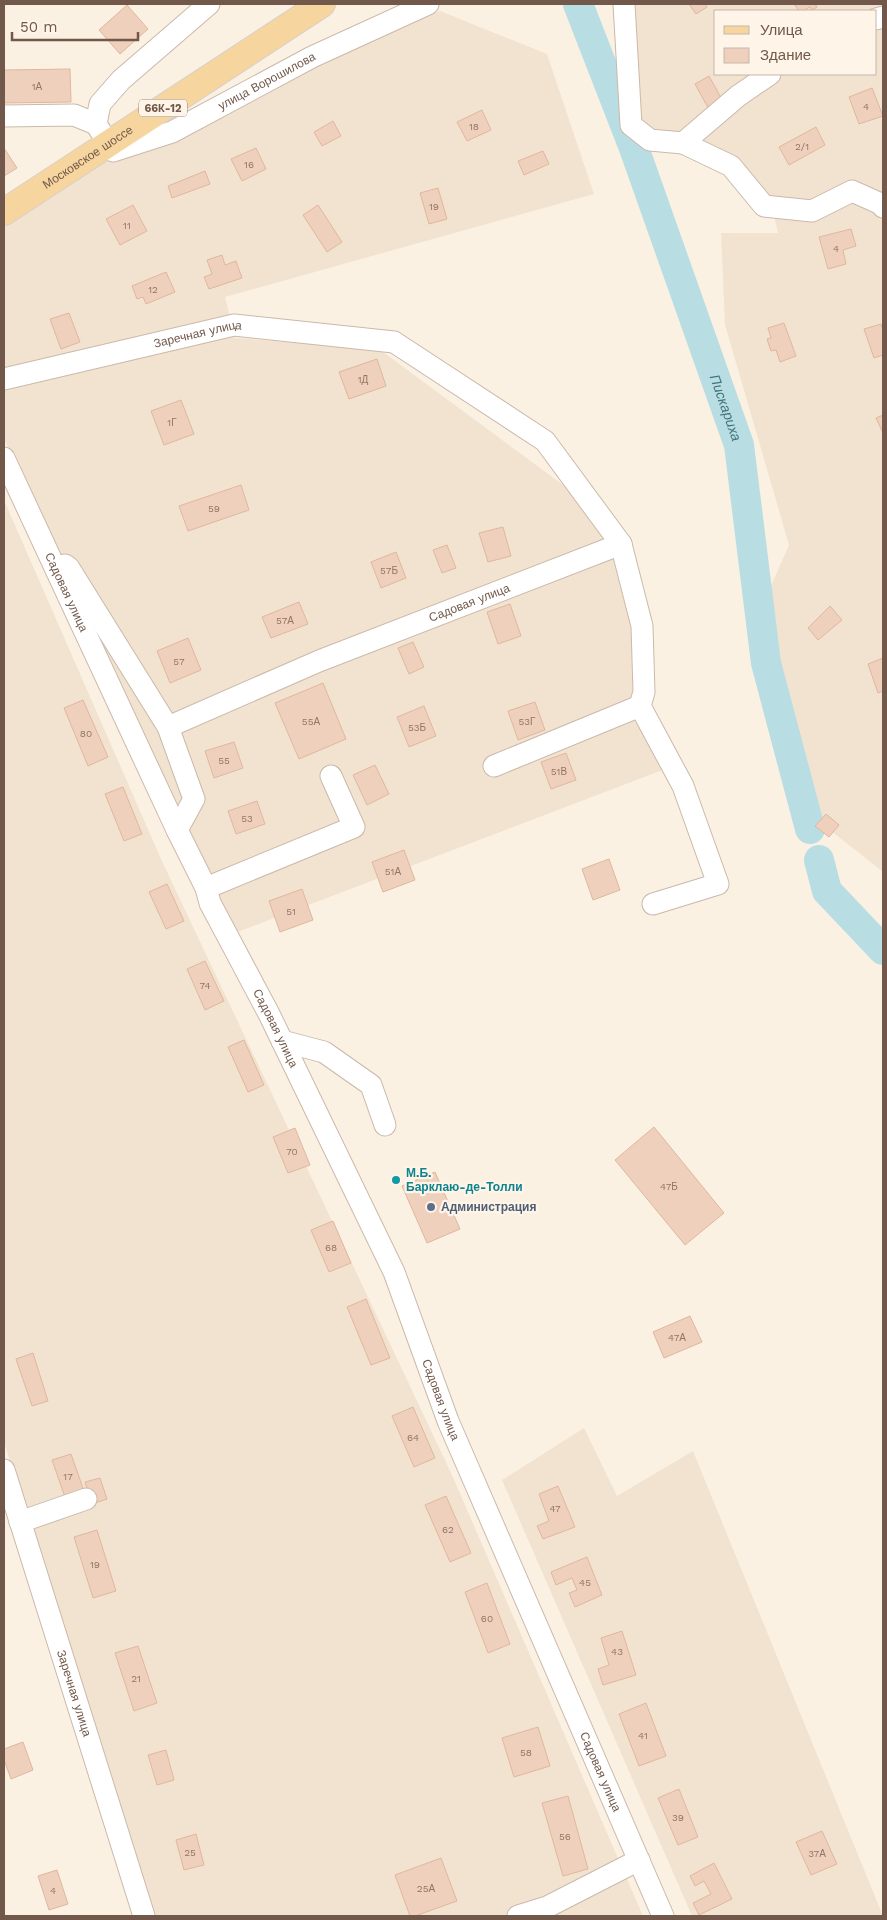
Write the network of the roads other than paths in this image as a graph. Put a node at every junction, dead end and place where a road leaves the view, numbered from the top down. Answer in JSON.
{"nodes":[{"id":1,"x":209,"y":4,"type":"edge"},
{"id":2,"x":322,"y":4,"type":"edge"},
{"id":3,"x":428,"y":4,"type":"edge"},
{"id":4,"x":624,"y":4,"type":"edge"},
{"id":5,"x":769,"y":75,"type":"edge"},
{"id":6,"x":4,"y":116,"type":"edge"},
{"id":7,"x":102,"y":134,"type":"junction"},
{"id":8,"x":682,"y":143,"type":"junction"},
{"id":9,"x":883,"y":208,"type":"edge"},
{"id":10,"x":4,"y":212,"type":"edge"},
{"id":11,"x":4,"y":379,"type":"edge"},
{"id":12,"x":4,"y":458,"type":"edge"},
{"id":13,"x":621,"y":544,"type":"junction"},
{"id":14,"x":49,"y":554,"type":"junction"},
{"id":15,"x":640,"y":706,"type":"junction"},
{"id":16,"x":168,"y":728,"type":"junction"},
{"id":17,"x":494,"y":766,"type":"dead end"},
{"id":18,"x":331,"y":776,"type":"dead end"},
{"id":19,"x":178,"y":830,"type":"junction"},
{"id":20,"x":206,"y":888,"type":"junction"},
{"id":21,"x":653,"y":904,"type":"dead end"},
{"id":22,"x":282,"y":1041,"type":"junction"},
{"id":23,"x":385,"y":1125,"type":"dead end"},
{"id":24,"x":370,"y":1188,"type":"dead end"},
{"id":25,"x":364,"y":1211,"type":"junction"},
{"id":26,"x":4,"y":1470,"type":"edge"},
{"id":27,"x":86,"y":1499,"type":"dead end"},
{"id":28,"x":20,"y":1522,"type":"junction"},
{"id":29,"x":639,"y":1860,"type":"junction"},
{"id":30,"x":541,"y":1912,"type":"edge"},
{"id":31,"x":144,"y":1916,"type":"edge"},
{"id":32,"x":518,"y":1916,"type":"edge"},
{"id":33,"x":663,"y":1916,"type":"edge"}],
"edges":[{"from":1,"to":7,"type":"street"},
{"from":2,"to":7,"type":"main road","name":"Московское шоссе","number":"66К-12"},
{"from":3,"to":7,"type":"street","name":"улица Ворошилова"},
{"from":4,"to":8,"type":"street"},
{"from":5,"to":8,"type":"street"},
{"from":6,"to":7,"type":"street"},
{"from":7,"to":10,"type":"main road","name":"Московское шоссе","number":"66К-12"},
{"from":8,"to":9,"type":"street"},
{"from":11,"to":13,"type":"street","name":"Заречная улица"},
{"from":12,"to":14,"type":"street","name":"Садовая улица"},
{"from":13,"to":15,"type":"street"},
{"from":13,"to":16,"type":"street","name":"Садовая улица"},
{"from":14,"to":16,"type":"street"},
{"from":14,"to":19,"type":"street","name":"Садовая улица"},
{"from":15,"to":17,"type":"street"},
{"from":15,"to":21,"type":"street"},
{"from":16,"to":19,"type":"street"},
{"from":18,"to":20,"type":"street"},
{"from":19,"to":20,"type":"street","name":"Садовая улица"},
{"from":20,"to":22,"type":"street","name":"Садовая улица"},
{"from":22,"to":23,"type":"street"},
{"from":22,"to":25,"type":"street","name":"Садовая улица"},
{"from":24,"to":25,"type":"street"},
{"from":25,"to":29,"type":"street","name":"Садовая улица"},
{"from":26,"to":28,"type":"street","name":"Заречная улица"},
{"from":27,"to":28,"type":"street"},
{"from":28,"to":31,"type":"street","name":"Заречная улица"},
{"from":29,"to":30,"type":"street"},
{"from":29,"to":33,"type":"street","name":"Садовая улица"},
{"from":30,"to":32,"type":"street"}]}
